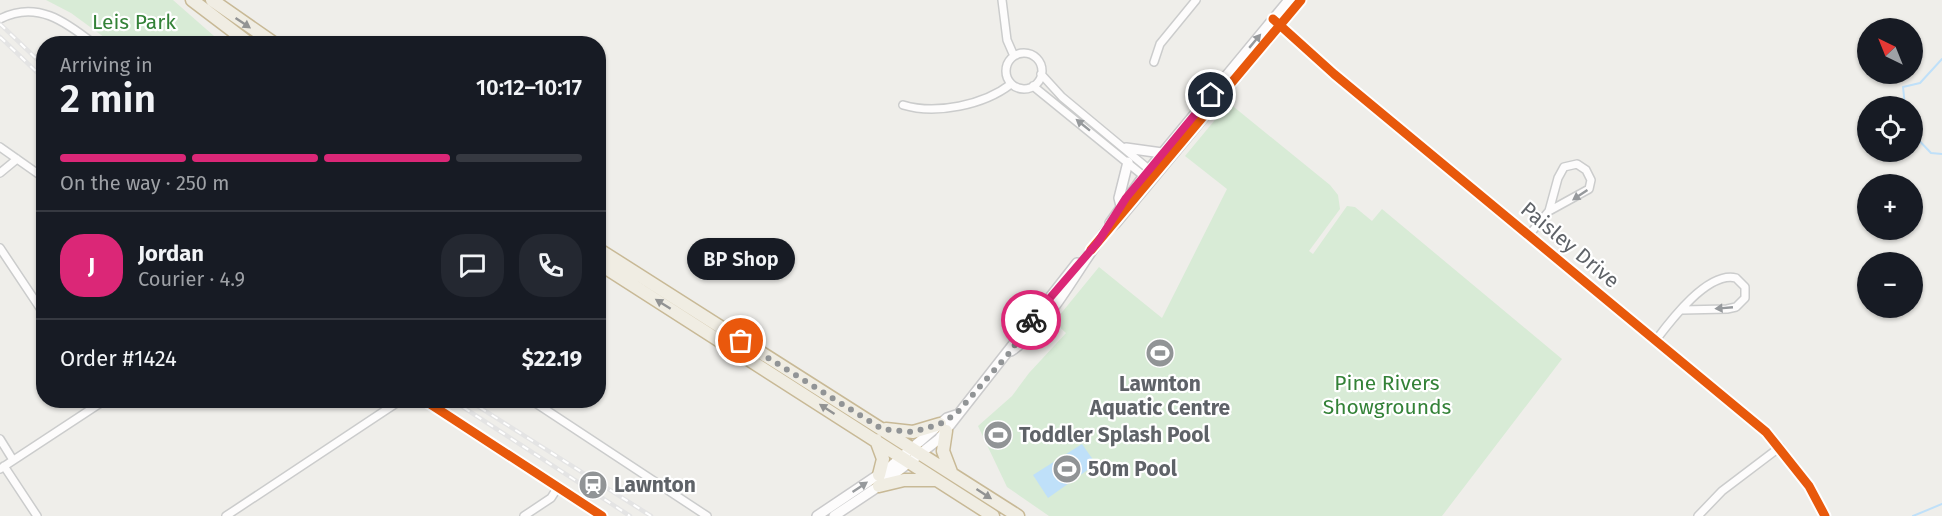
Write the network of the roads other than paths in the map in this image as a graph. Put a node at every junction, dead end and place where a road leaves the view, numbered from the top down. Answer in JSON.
{"nodes":[{"id":1,"x":192,"y":0,"type":"edge"},
{"id":2,"x":212,"y":0,"type":"edge"},
{"id":3,"x":1002,"y":0,"type":"edge"},
{"id":4,"x":1196,"y":0,"type":"edge"},
{"id":5,"x":1289,"y":0,"type":"edge"},
{"id":6,"x":1301,"y":0,"type":"edge"},
{"id":7,"x":0,"y":19,"type":"edge"},
{"id":8,"x":1277,"y":22,"type":"junction"},
{"id":9,"x":84,"y":36,"type":"edge"},
{"id":10,"x":239,"y":36,"type":"edge"},
{"id":11,"x":264,"y":36,"type":"edge"},
{"id":12,"x":1014,"y":56,"type":"junction"},
{"id":13,"x":1154,"y":62,"type":"dead end"},
{"id":14,"x":1041,"y":74,"type":"junction"},
{"id":15,"x":1011,"y":84,"type":"junction"},
{"id":16,"x":1033,"y":86,"type":"junction"},
{"id":17,"x":903,"y":105,"type":"dead end"},
{"id":18,"x":0,"y":147,"type":"edge"},
{"id":19,"x":1126,"y":148,"type":"junction"},
{"id":20,"x":1162,"y":153,"type":"junction"},
{"id":21,"x":17,"y":159,"type":"junction"},
{"id":22,"x":1128,"y":162,"type":"junction"},
{"id":23,"x":36,"y":172,"type":"edge"},
{"id":24,"x":0,"y":173,"type":"edge"},
{"id":25,"x":1151,"y":174,"type":"junction"},
{"id":26,"x":1121,"y":206,"type":"junction"},
{"id":27,"x":1549,"y":211,"type":"junction"},
{"id":28,"x":1106,"y":231,"type":"junction"},
{"id":29,"x":1529,"y":235,"type":"junction"},
{"id":30,"x":0,"y":248,"type":"edge"},
{"id":31,"x":606,"y":254,"type":"edge"},
{"id":32,"x":606,"y":268,"type":"edge"},
{"id":33,"x":36,"y":302,"type":"edge"},
{"id":34,"x":1682,"y":310,"type":"junction"},
{"id":35,"x":1656,"y":340,"type":"junction"},
{"id":36,"x":92,"y":408,"type":"edge"},
{"id":37,"x":389,"y":408,"type":"edge"},
{"id":38,"x":436,"y":408,"type":"edge"},
{"id":39,"x":543,"y":408,"type":"edge"},
{"id":40,"x":943,"y":428,"type":"junction"},
{"id":41,"x":879,"y":435,"type":"junction"},
{"id":42,"x":0,"y":440,"type":"edge"},
{"id":43,"x":1780,"y":447,"type":"junction"},
{"id":44,"x":917,"y":451,"type":"junction"},
{"id":45,"x":13,"y":460,"type":"junction"},
{"id":46,"x":905,"y":460,"type":"junction"},
{"id":47,"x":2,"y":467,"type":"edge"},
{"id":48,"x":951,"y":472,"type":"junction"},
{"id":49,"x":879,"y":480,"type":"junction"},
{"id":50,"x":938,"y":480,"type":"junction"},
{"id":51,"x":558,"y":487,"type":"junction"},
{"id":52,"x":37,"y":516,"type":"edge"},
{"id":53,"x":226,"y":516,"type":"edge"},
{"id":54,"x":524,"y":516,"type":"edge"},
{"id":55,"x":602,"y":516,"type":"edge"},
{"id":56,"x":707,"y":516,"type":"edge"},
{"id":57,"x":817,"y":516,"type":"edge"},
{"id":58,"x":834,"y":516,"type":"edge"},
{"id":59,"x":993,"y":516,"type":"edge"},
{"id":60,"x":1018,"y":516,"type":"edge"},
{"id":61,"x":1698,"y":516,"type":"edge"},
{"id":62,"x":1825,"y":516,"type":"edge"}],
"edges":[{"from":1,"to":10,"type":"highway"},
{"from":2,"to":11,"type":"highway","one_way":true},
{"from":3,"to":12,"type":"street"},
{"from":4,"to":13,"type":"street"},
{"from":5,"to":8,"type":"main road"},
{"from":6,"to":8,"type":"main road"},
{"from":7,"to":9,"type":"street"},
{"from":20,"to":8,"type":"main road","one_way":true},
{"from":8,"to":25,"type":"main road"},
{"from":8,"to":29,"type":"street","name":"Paisley Drive"},
{"from":12,"to":14,"type":"street"},
{"from":12,"to":15,"type":"street"},
{"from":14,"to":16,"type":"street"},
{"from":14,"to":19,"type":"street"},
{"from":15,"to":16,"type":"street"},
{"from":15,"to":17,"type":"street"},
{"from":22,"to":16,"type":"street","one_way":true},
{"from":18,"to":21,"type":"street"},
{"from":19,"to":20,"type":"main road"},
{"from":19,"to":25,"type":"street"},
{"from":20,"to":25,"type":"main road"},
{"from":21,"to":23,"type":"street"},
{"from":21,"to":24,"type":"street"},
{"from":22,"to":25,"type":"street"},
{"from":22,"to":26,"type":"main road"},
{"from":25,"to":26,"type":"main road"},
{"from":25,"to":28,"type":"main road"},
{"from":26,"to":28,"type":"main road"},
{"from":27,"to":27,"type":"street","one_way":true},
{"from":27,"to":29,"type":"street"},
{"from":28,"to":40,"type":"main road"},
{"from":29,"to":35,"type":"street","name":"Paisley Drive"},
{"from":30,"to":33,"type":"street"},
{"from":31,"to":41,"type":"highway"},
{"from":41,"to":32,"type":"highway","one_way":true},
{"from":34,"to":34,"type":"street","one_way":true},
{"from":34,"to":35,"type":"street"},
{"from":35,"to":43,"type":"street","name":"Paisley Drive"},
{"from":36,"to":45,"type":"street"},
{"from":37,"to":53,"type":"street"},
{"from":38,"to":51,"type":"street"},
{"from":39,"to":56,"type":"street"},
{"from":40,"to":41,"type":"highway"},
{"from":40,"to":44,"type":"main road"},
{"from":40,"to":48,"type":"highway"},
{"from":41,"to":44,"type":"highway"},
{"from":41,"to":46,"type":"highway"},
{"from":41,"to":49,"type":"highway"},
{"from":42,"to":45,"type":"street"},
{"from":43,"to":61,"type":"street"},
{"from":43,"to":62,"type":"street","name":"Paisley Drive"},
{"from":44,"to":46,"type":"main road"},
{"from":44,"to":48,"type":"highway"},
{"from":45,"to":47,"type":"street"},
{"from":46,"to":49,"type":"main road"},
{"from":46,"to":50,"type":"highway"},
{"from":47,"to":52,"type":"street"},
{"from":48,"to":60,"type":"highway","one_way":true},
{"from":49,"to":50,"type":"highway"},
{"from":57,"to":49,"type":"main road","one_way":true},
{"from":49,"to":58,"type":"main road"},
{"from":50,"to":59,"type":"highway"},
{"from":51,"to":54,"type":"street"},
{"from":51,"to":55,"type":"street"}]}
